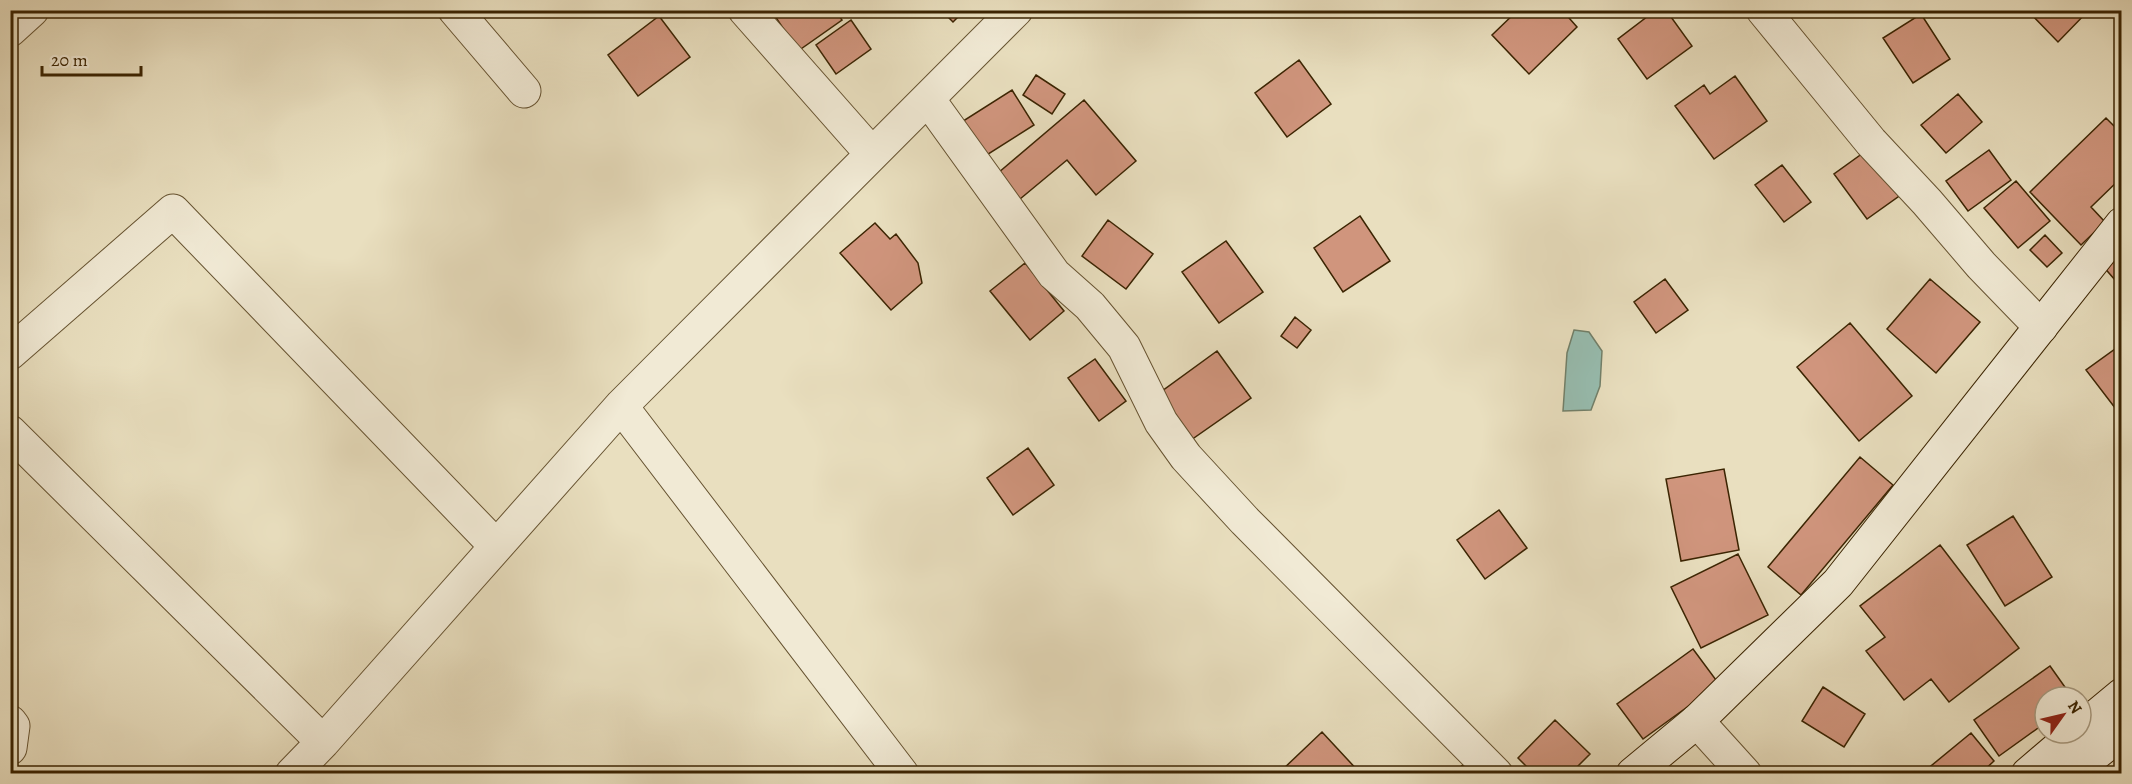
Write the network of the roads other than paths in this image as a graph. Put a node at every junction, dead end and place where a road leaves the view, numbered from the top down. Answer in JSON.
{"nodes":[{"id":1,"x":32,"y":10,"type":"edge"},
{"id":2,"x":455,"y":10,"type":"edge"},
{"id":3,"x":745,"y":10,"type":"edge"},
{"id":4,"x":1016,"y":10,"type":"edge"},
{"id":5,"x":1763,"y":10,"type":"edge"},
{"id":6,"x":10,"y":30,"type":"edge"},
{"id":7,"x":524,"y":91,"type":"dead end"},
{"id":8,"x":928,"y":99,"type":"junction"},
{"id":9,"x":872,"y":154,"type":"junction"},
{"id":10,"x":2121,"y":224,"type":"edge"},
{"id":11,"x":2041,"y":327,"type":"junction"},
{"id":12,"x":10,"y":353,"type":"edge"},
{"id":13,"x":621,"y":406,"type":"junction"},
{"id":14,"x":10,"y":432,"type":"edge"},
{"id":15,"x":496,"y":546,"type":"junction"},
{"id":16,"x":2121,"y":695,"type":"edge"},
{"id":17,"x":2093,"y":719,"type":"edge"},
{"id":18,"x":1697,"y":721,"type":"junction"},
{"id":19,"x":10,"y":722,"type":"edge"},
{"id":20,"x":2121,"y":732,"type":"edge"},
{"id":21,"x":323,"y":742,"type":"junction"},
{"id":22,"x":2062,"y":745,"type":"edge"},
{"id":23,"x":10,"y":748,"type":"edge"},
{"id":24,"x":292,"y":774,"type":"edge"},
{"id":25,"x":902,"y":774,"type":"edge"},
{"id":26,"x":1496,"y":774,"type":"edge"},
{"id":27,"x":1633,"y":774,"type":"edge"},
{"id":28,"x":1745,"y":774,"type":"edge"},
{"id":29,"x":2028,"y":774,"type":"edge"},
{"id":30,"x":2070,"y":774,"type":"edge"}],
"edges":[{"from":1,"to":6,"type":"street"},
{"from":2,"to":7,"type":"street"},
{"from":3,"to":9,"type":"street"},
{"from":4,"to":8,"type":"street"},
{"from":5,"to":11,"type":"street"},
{"from":8,"to":9,"type":"street"},
{"from":8,"to":26,"type":"street"},
{"from":9,"to":13,"type":"street"},
{"from":10,"to":11,"type":"street"},
{"from":11,"to":18,"type":"street"},
{"from":12,"to":15,"type":"street"},
{"from":13,"to":15,"type":"street"},
{"from":13,"to":25,"type":"street"},
{"from":14,"to":21,"type":"street"},
{"from":15,"to":21,"type":"street"},
{"from":16,"to":17,"type":"street"},
{"from":18,"to":27,"type":"street"},
{"from":18,"to":28,"type":"street"},
{"from":19,"to":23,"type":"street"},
{"from":20,"to":30,"type":"street"},
{"from":21,"to":24,"type":"street"},
{"from":22,"to":29,"type":"street"}]}
